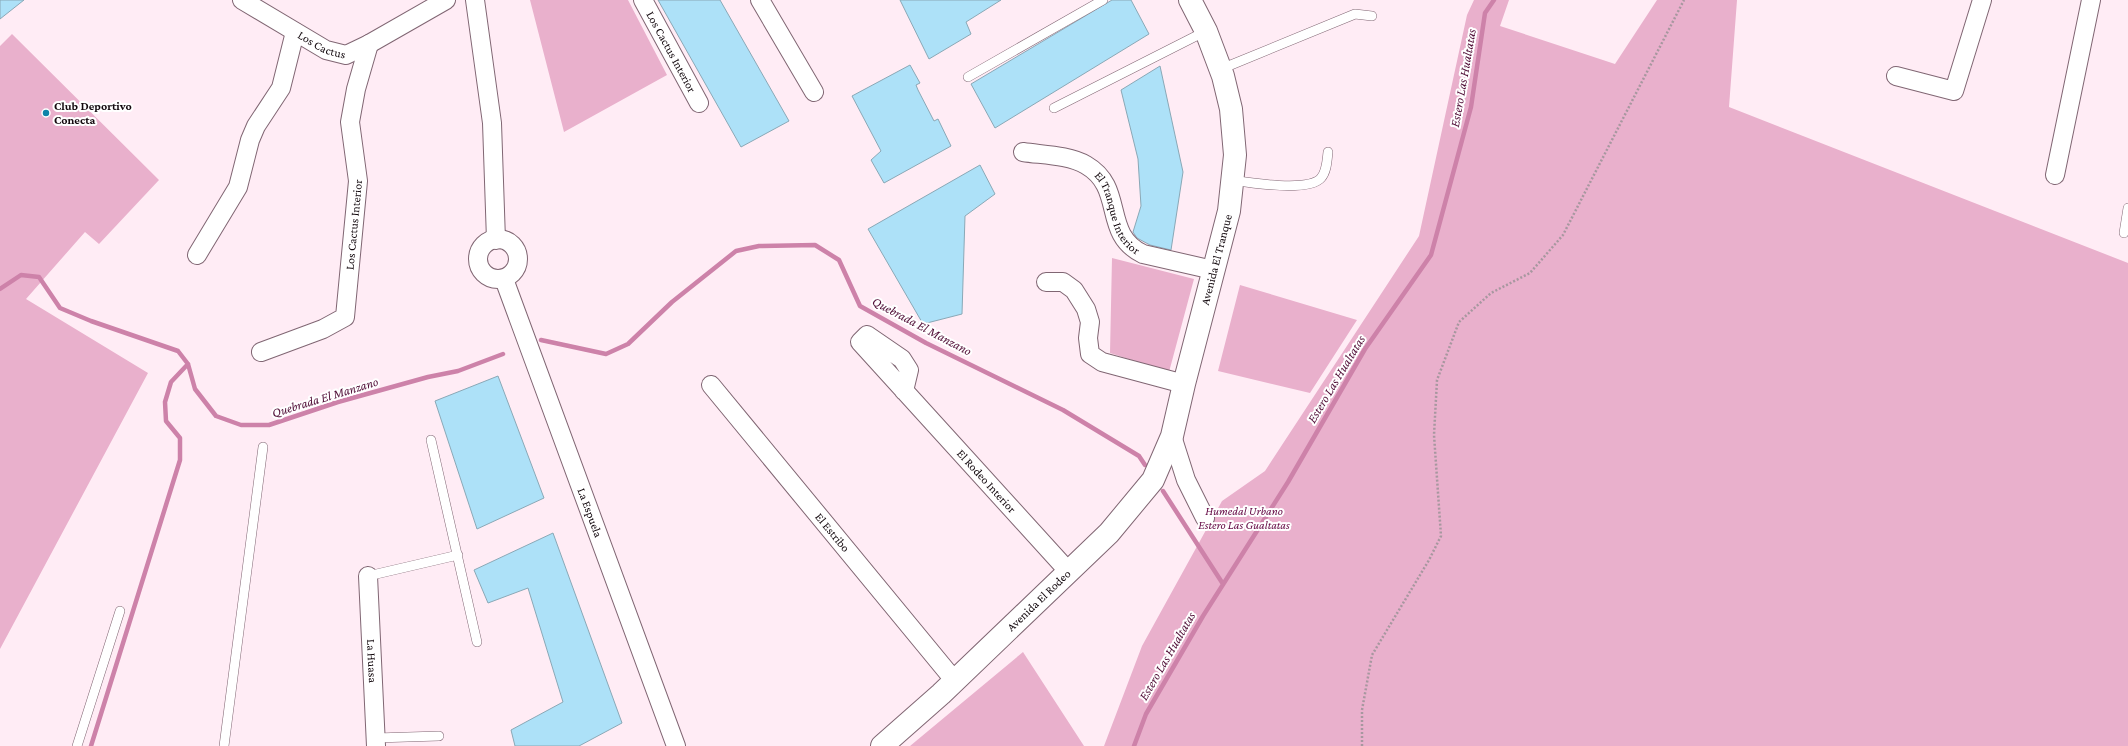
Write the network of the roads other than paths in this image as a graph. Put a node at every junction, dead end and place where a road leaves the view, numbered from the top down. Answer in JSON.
{"nodes":[{"id":1,"x":242,"y":0,"type":"edge"},
{"id":2,"x":476,"y":0,"type":"edge"},
{"id":3,"x":643,"y":0,"type":"edge"},
{"id":4,"x":760,"y":0,"type":"edge"},
{"id":5,"x":1103,"y":0,"type":"edge"},
{"id":6,"x":1190,"y":0,"type":"edge"},
{"id":7,"x":1982,"y":0,"type":"edge"},
{"id":8,"x":2091,"y":0,"type":"edge"},
{"id":9,"x":436,"y":2,"type":"edge"},
{"id":10,"x":1372,"y":16,"type":"dead end"},
{"id":11,"x":1206,"y":31,"type":"junction"},
{"id":12,"x":295,"y":32,"type":"junction"},
{"id":13,"x":369,"y":44,"type":"junction"},
{"id":14,"x":1221,"y":69,"type":"junction"},
{"id":15,"x":1896,"y":76,"type":"dead end"},
{"id":16,"x":968,"y":77,"type":"dead end"},
{"id":17,"x":814,"y":92,"type":"dead end"},
{"id":18,"x":699,"y":103,"type":"dead end"},
{"id":19,"x":1054,"y":108,"type":"dead end"},
{"id":20,"x":1023,"y":152,"type":"dead end"},
{"id":21,"x":1328,"y":152,"type":"dead end"},
{"id":22,"x":2054,"y":175,"type":"dead end"},
{"id":23,"x":1233,"y":180,"type":"junction"},
{"id":24,"x":2128,"y":208,"type":"edge"},
{"id":25,"x":2124,"y":233,"type":"dead end"},
{"id":26,"x":496,"y":240,"type":"junction"},
{"id":27,"x":197,"y":255,"type":"dead end"},
{"id":28,"x":1213,"y":270,"type":"junction"},
{"id":29,"x":504,"y":279,"type":"junction"},
{"id":30,"x":1046,"y":282,"type":"dead end"},
{"id":31,"x":261,"y":352,"type":"dead end"},
{"id":32,"x":1184,"y":384,"type":"junction"},
{"id":33,"x":711,"y":385,"type":"dead end"},
{"id":34,"x":904,"y":391,"type":"dead end"},
{"id":35,"x":1172,"y":436,"type":"junction"},
{"id":36,"x":431,"y":440,"type":"dead end"},
{"id":37,"x":263,"y":446,"type":"dead end"},
{"id":38,"x":1205,"y":518,"type":"dead end"},
{"id":39,"x":458,"y":555,"type":"junction"},
{"id":40,"x":1069,"y":572,"type":"junction"},
{"id":41,"x":368,"y":576,"type":"joint"},
{"id":42,"x":120,"y":611,"type":"dead end"},
{"id":43,"x":477,"y":642,"type":"dead end"},
{"id":44,"x":954,"y":680,"type":"junction"},
{"id":45,"x":439,"y":736,"type":"dead end"},
{"id":46,"x":376,"y":742,"type":"edge"},
{"id":47,"x":77,"y":746,"type":"edge"},
{"id":48,"x":224,"y":746,"type":"edge"},
{"id":49,"x":676,"y":746,"type":"edge"},
{"id":50,"x":882,"y":746,"type":"edge"}],
"edges":[{"from":1,"to":12,"type":"street","name":"Los Cactus"},
{"from":2,"to":26,"type":"street"},
{"from":3,"to":18,"type":"street","name":"Los Cactus Interior"},
{"from":4,"to":17,"type":"street"},
{"from":5,"to":16,"type":"lane"},
{"from":6,"to":11,"type":"street","name":"Avenida El Tranque"},
{"from":7,"to":15,"type":"street"},
{"from":8,"to":22,"type":"street"},
{"from":9,"to":13,"type":"street","name":"Los Cactus"},
{"from":10,"to":14,"type":"lane"},
{"from":11,"to":14,"type":"street","name":"Avenida El Tranque"},
{"from":11,"to":19,"type":"lane"},
{"from":12,"to":13,"type":"street","name":"Los Cactus"},
{"from":12,"to":27,"type":"street"},
{"from":13,"to":31,"type":"street","name":"Los Cactus Interior"},
{"from":14,"to":23,"type":"street","name":"Avenida El Tranque"},
{"from":20,"to":28,"type":"street","name":"El Tranque Interior"},
{"from":21,"to":23,"type":"lane"},
{"from":23,"to":28,"type":"street","name":"Avenida El Tranque"},
{"from":24,"to":25,"type":"lane"},
{"from":26,"to":29,"type":"street"},
{"from":26,"to":29,"type":"street"},
{"from":28,"to":32,"type":"street","name":"Avenida El Tranque"},
{"from":29,"to":49,"type":"street","name":"La Espuela"},
{"from":30,"to":32,"type":"street"},
{"from":32,"to":35,"type":"street","name":"Avenida El Tranque"},
{"from":33,"to":44,"type":"street","name":"El Estribo"},
{"from":34,"to":40,"type":"street","name":"El Rodeo Interior"},
{"from":35,"to":38,"type":"street"},
{"from":35,"to":40,"type":"street","name":"Avenida El Rodeo"},
{"from":36,"to":39,"type":"lane"},
{"from":37,"to":48,"type":"lane"},
{"from":39,"to":41,"type":"lane"},
{"from":39,"to":43,"type":"lane"},
{"from":40,"to":44,"type":"street","name":"Avenida El Rodeo"},
{"from":41,"to":46,"type":"street","name":"La Huasa"},
{"from":42,"to":47,"type":"lane"},
{"from":44,"to":50,"type":"street","name":"Avenida El Rodeo"},
{"from":45,"to":46,"type":"lane"}]}
